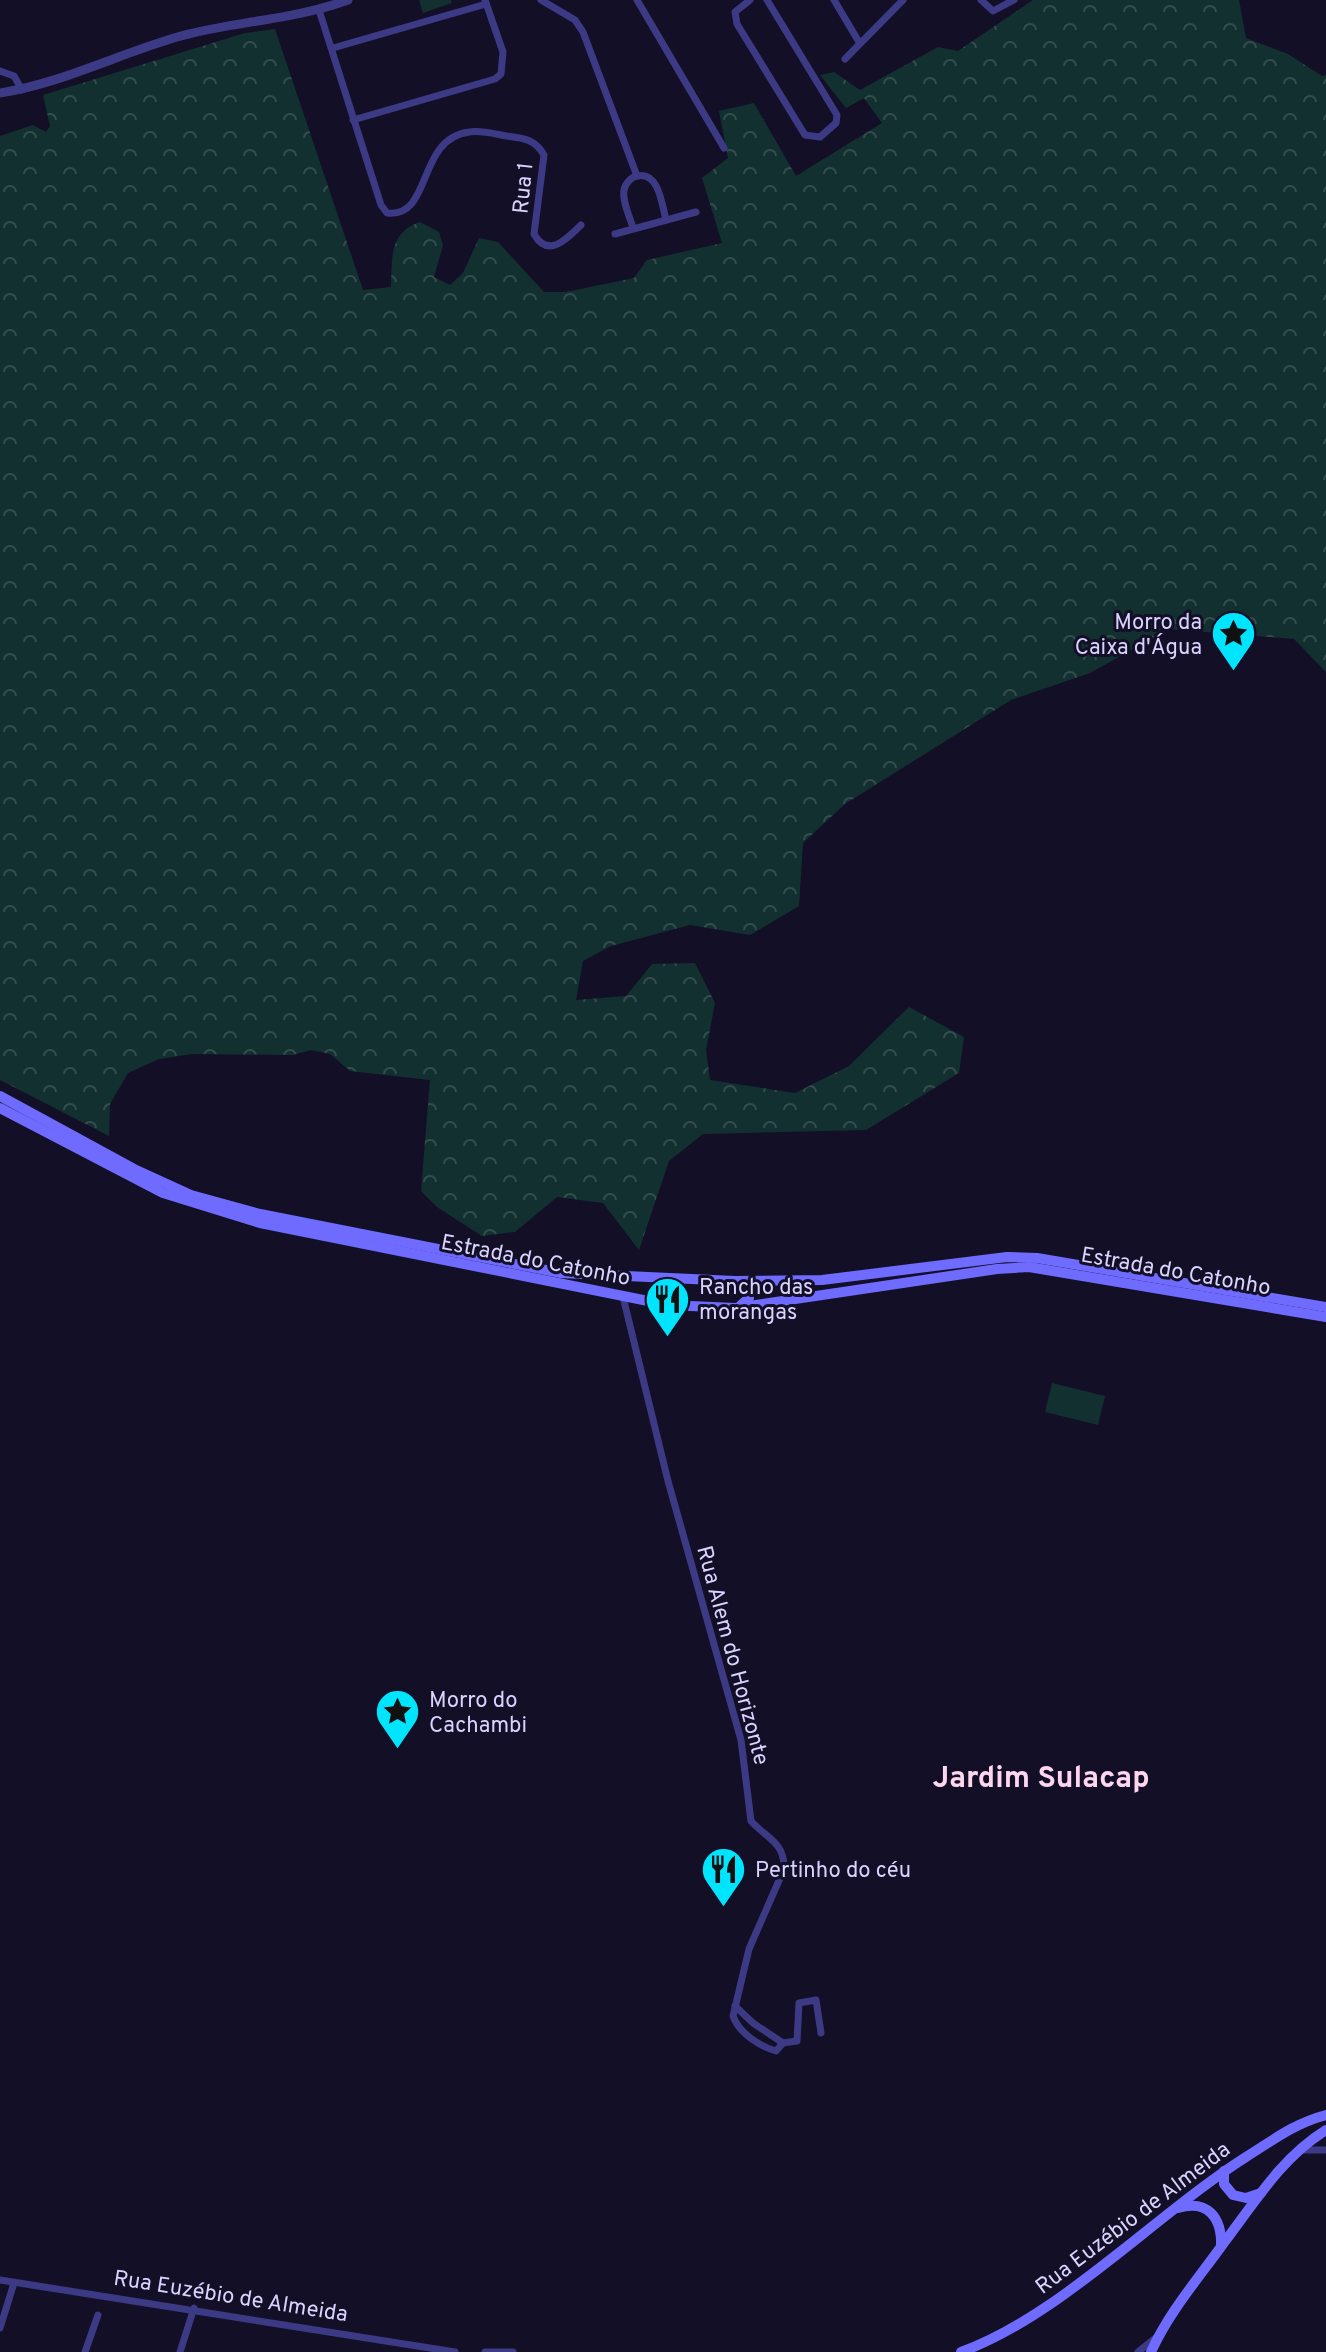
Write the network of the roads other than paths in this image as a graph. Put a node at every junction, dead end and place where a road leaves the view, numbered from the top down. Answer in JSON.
{"nodes":[{"id":1,"x":348,"y":0,"type":"edge"},
{"id":2,"x":541,"y":0,"type":"edge"},
{"id":3,"x":637,"y":0,"type":"edge"},
{"id":4,"x":750,"y":0,"type":"edge"},
{"id":5,"x":767,"y":0,"type":"edge"},
{"id":6,"x":834,"y":0,"type":"edge"},
{"id":7,"x":903,"y":0,"type":"edge"},
{"id":8,"x":981,"y":0,"type":"edge"},
{"id":9,"x":1014,"y":0,"type":"edge"},
{"id":10,"x":486,"y":2,"type":"edge"},
{"id":11,"x":319,"y":10,"type":"junction"},
{"id":12,"x":859,"y":42,"type":"junction"},
{"id":13,"x":333,"y":48,"type":"junction"},
{"id":14,"x":845,"y":59,"type":"dead end"},
{"id":15,"x":0,"y":71,"type":"edge"},
{"id":16,"x":22,"y":90,"type":"junction"},
{"id":17,"x":0,"y":93,"type":"edge"},
{"id":18,"x":353,"y":120,"type":"junction"},
{"id":19,"x":724,"y":148,"type":"dead end"},
{"id":20,"x":637,"y":176,"type":"junction"},
{"id":21,"x":696,"y":212,"type":"dead end"},
{"id":22,"x":666,"y":220,"type":"junction"},
{"id":23,"x":581,"y":225,"type":"dead end"},
{"id":24,"x":633,"y":228,"type":"junction"},
{"id":25,"x":615,"y":234,"type":"dead end"},
{"id":26,"x":0,"y":1096,"type":"edge"},
{"id":27,"x":0,"y":1108,"type":"edge"},
{"id":28,"x":665,"y":1279,"type":"junction"},
{"id":29,"x":735,"y":1281,"type":"junction"},
{"id":30,"x":623,"y":1297,"type":"junction"},
{"id":31,"x":668,"y":1305,"type":"junction"},
{"id":32,"x":1326,"y":1307,"type":"edge"},
{"id":33,"x":735,"y":1308,"type":"junction"},
{"id":34,"x":1326,"y":1317,"type":"edge"},
{"id":35,"x":735,"y":2006,"type":"junction"},
{"id":36,"x":821,"y":2033,"type":"dead end"},
{"id":37,"x":783,"y":2043,"type":"junction"},
{"id":38,"x":1326,"y":2115,"type":"edge"},
{"id":39,"x":1326,"y":2130,"type":"edge"},
{"id":40,"x":1296,"y":2150,"type":"junction"},
{"id":41,"x":1326,"y":2150,"type":"edge"},
{"id":42,"x":1224,"y":2171,"type":"junction"},
{"id":43,"x":1261,"y":2193,"type":"junction"},
{"id":44,"x":1172,"y":2210,"type":"junction"},
{"id":45,"x":1220,"y":2248,"type":"junction"},
{"id":46,"x":0,"y":2280,"type":"edge"},
{"id":47,"x":14,"y":2283,"type":"junction"},
{"id":48,"x":194,"y":2308,"type":"junction"},
{"id":49,"x":98,"y":2315,"type":"dead end"},
{"id":50,"x":0,"y":2328,"type":"edge"},
{"id":51,"x":1158,"y":2336,"type":"junction"},
{"id":52,"x":441,"y":2350,"type":"edge"},
{"id":53,"x":85,"y":2352,"type":"edge"},
{"id":54,"x":180,"y":2352,"type":"edge"},
{"id":55,"x":455,"y":2352,"type":"edge"},
{"id":56,"x":485,"y":2352,"type":"edge"},
{"id":57,"x":513,"y":2352,"type":"edge"},
{"id":58,"x":961,"y":2352,"type":"edge"},
{"id":59,"x":1138,"y":2352,"type":"edge"},
{"id":60,"x":1151,"y":2352,"type":"edge"}],
"edges":[{"from":1,"to":11,"type":"street"},
{"from":2,"to":20,"type":"street"},
{"from":3,"to":19,"type":"street"},
{"from":4,"to":5,"type":"street"},
{"from":6,"to":12,"type":"street"},
{"from":7,"to":12,"type":"street"},
{"from":8,"to":9,"type":"street"},
{"from":10,"to":13,"type":"street"},
{"from":10,"to":18,"type":"street"},
{"from":11,"to":13,"type":"street"},
{"from":11,"to":16,"type":"street"},
{"from":12,"to":14,"type":"street"},
{"from":13,"to":18,"type":"street"},
{"from":15,"to":16,"type":"street"},
{"from":16,"to":17,"type":"street"},
{"from":18,"to":23,"type":"street","name":"Rua 1"},
{"from":20,"to":22,"type":"street"},
{"from":20,"to":24,"type":"street"},
{"from":21,"to":22,"type":"street"},
{"from":22,"to":24,"type":"street"},
{"from":24,"to":25,"type":"street"},
{"from":26,"to":28,"type":"main road","name":"Estrada do Catonho"},
{"from":27,"to":30,"type":"main road","name":"Estrada do Catonho"},
{"from":28,"to":29,"type":"main road","name":"Estrada do Catonho"},
{"from":28,"to":31,"type":"main road"},
{"from":29,"to":32,"type":"main road","name":"Estrada do Catonho"},
{"from":29,"to":33,"type":"main road"},
{"from":30,"to":31,"type":"main road","name":"Estrada do Catonho"},
{"from":30,"to":35,"type":"street","name":"Rua Alem do Horizonte"},
{"from":31,"to":33,"type":"main road","name":"Estrada do Catonho"},
{"from":33,"to":34,"type":"main road","name":"Estrada do Catonho"},
{"from":35,"to":37,"type":"street"},
{"from":35,"to":37,"type":"street"},
{"from":36,"to":37,"type":"street"},
{"from":38,"to":42,"type":"main road","name":"Rua Euzébio de Almeida"},
{"from":39,"to":40,"type":"main road"},
{"from":40,"to":41,"type":"street"},
{"from":40,"to":43,"type":"main road"},
{"from":42,"to":43,"type":"main road"},
{"from":42,"to":44,"type":"main road","name":"Rua Euzébio de Almeida"},
{"from":43,"to":45,"type":"main road"},
{"from":44,"to":45,"type":"main road"},
{"from":44,"to":58,"type":"main road","name":"Rua Euzébio de Almeida"},
{"from":45,"to":51,"type":"main road"},
{"from":46,"to":47,"type":"street","name":"Rua Euzébio de Almeida"},
{"from":47,"to":48,"type":"street","name":"Rua Euzébio de Almeida"},
{"from":47,"to":50,"type":"street"},
{"from":48,"to":52,"type":"street","name":"Rua Euzébio de Almeida"},
{"from":48,"to":54,"type":"street"},
{"from":49,"to":53,"type":"street"},
{"from":51,"to":59,"type":"street"},
{"from":51,"to":60,"type":"main road"},
{"from":52,"to":55,"type":"street","name":"Rua Euzébio de Almeida"},
{"from":56,"to":57,"type":"street"}]}
